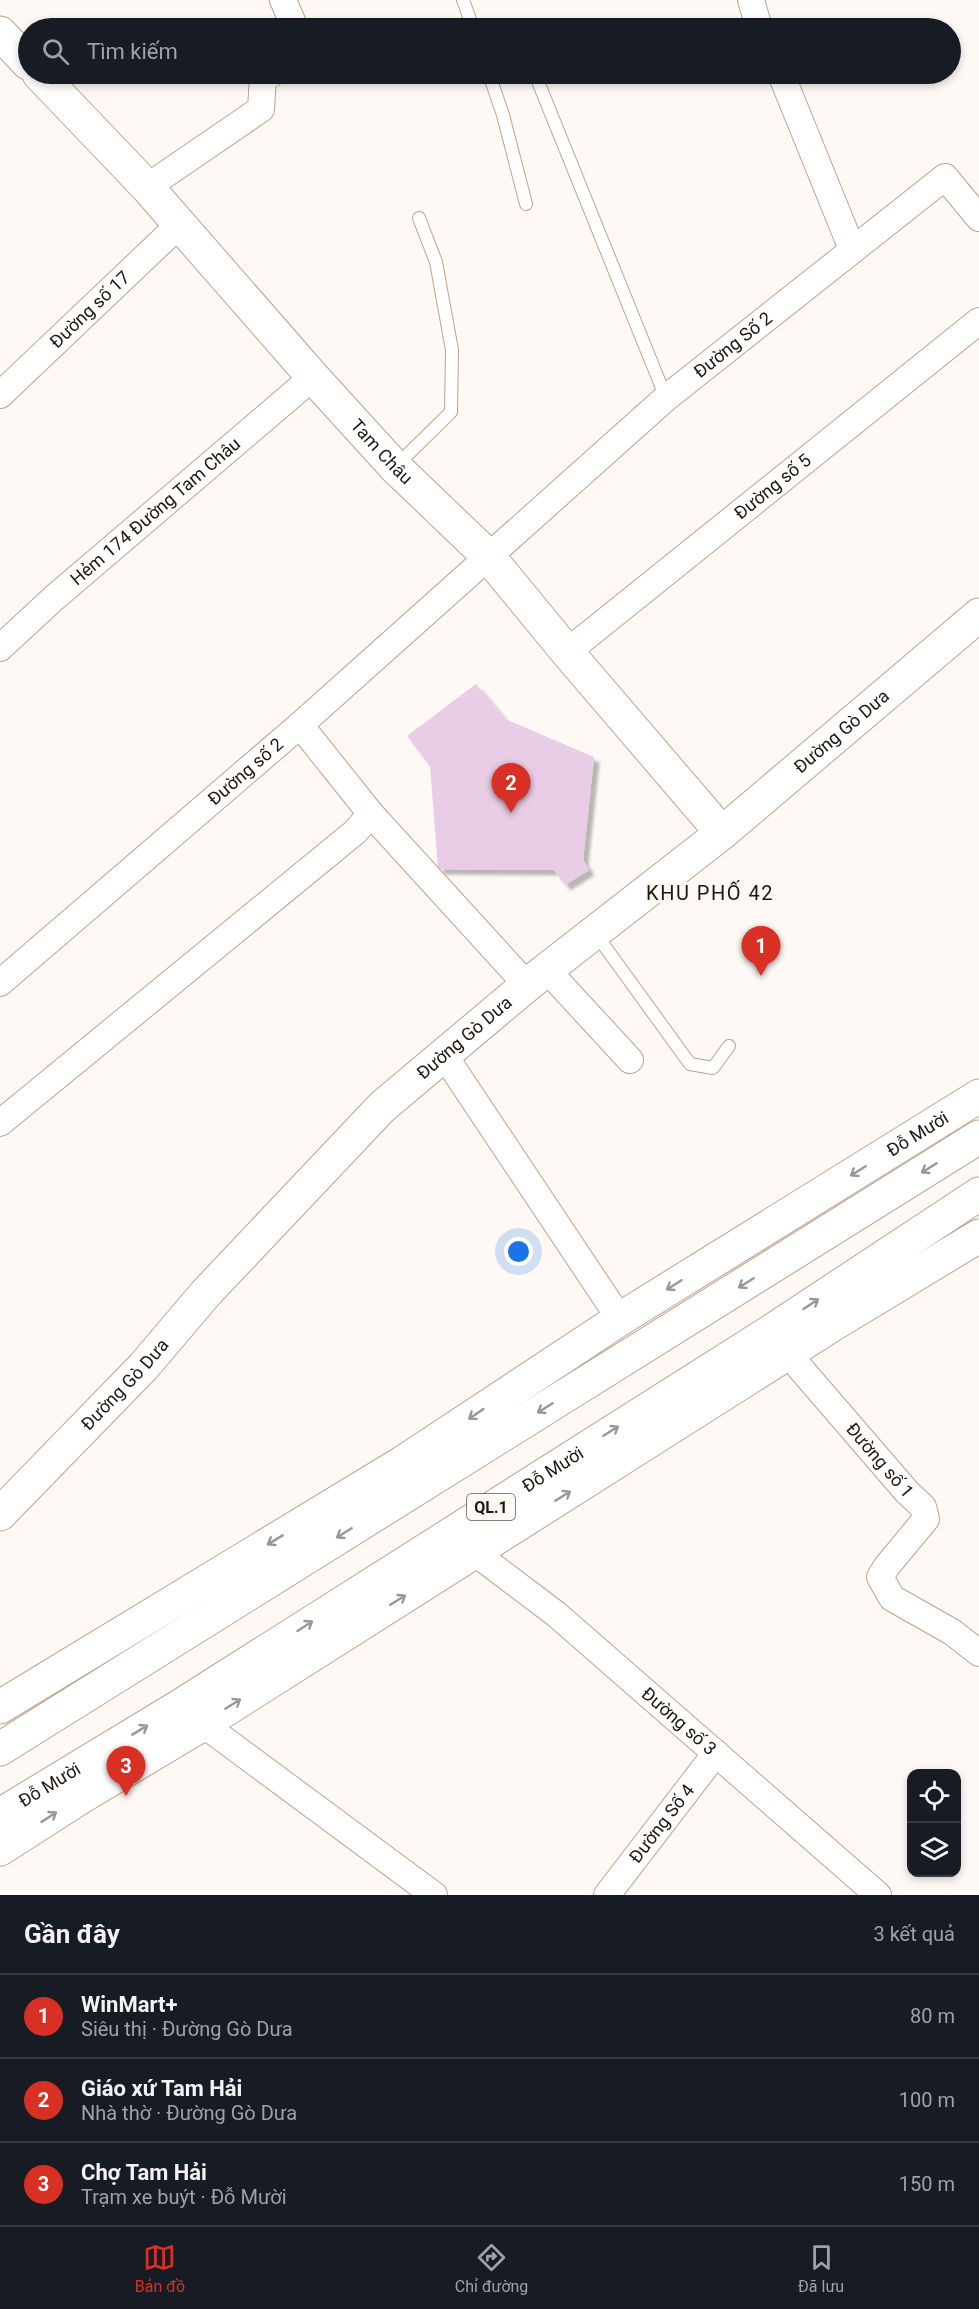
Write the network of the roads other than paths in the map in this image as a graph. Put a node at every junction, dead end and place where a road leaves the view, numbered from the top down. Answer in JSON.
{"nodes":[{"id":1,"x":283,"y":0,"type":"edge"},
{"id":2,"x":463,"y":0,"type":"edge"},
{"id":3,"x":751,"y":0,"type":"edge"},
{"id":4,"x":291,"y":18,"type":"edge"},
{"id":5,"x":469,"y":18,"type":"edge"},
{"id":6,"x":756,"y":18,"type":"edge"},
{"id":7,"x":0,"y":33,"type":"edge"},
{"id":8,"x":18,"y":52,"type":"edge"},
{"id":9,"x":49,"y":84,"type":"edge"},
{"id":10,"x":263,"y":84,"type":"edge"},
{"id":11,"x":492,"y":84,"type":"edge"},
{"id":12,"x":539,"y":84,"type":"edge"},
{"id":13,"x":785,"y":84,"type":"edge"},
{"id":14,"x":147,"y":187,"type":"junction"},
{"id":15,"x":526,"y":204,"type":"dead end"},
{"id":16,"x":419,"y":218,"type":"dead end"},
{"id":17,"x":979,"y":218,"type":"edge"},
{"id":18,"x":180,"y":224,"type":"junction"},
{"id":19,"x":852,"y":249,"type":"junction"},
{"id":20,"x":979,"y":321,"type":"edge"},
{"id":21,"x":313,"y":377,"type":"junction"},
{"id":22,"x":0,"y":395,"type":"edge"},
{"id":23,"x":666,"y":398,"type":"junction"},
{"id":24,"x":395,"y":467,"type":"junction"},
{"id":25,"x":488,"y":556,"type":"junction"},
{"id":26,"x":979,"y":615,"type":"edge"},
{"id":27,"x":0,"y":648,"type":"edge"},
{"id":28,"x":567,"y":652,"type":"junction"},
{"id":29,"x":300,"y":725,"type":"junction"},
{"id":30,"x":371,"y":814,"type":"junction"},
{"id":31,"x":722,"y":833,"type":"junction"},
{"id":32,"x":594,"y":932,"type":"junction"},
{"id":33,"x":537,"y":978,"type":"junction"},
{"id":34,"x":0,"y":983,"type":"edge"},
{"id":35,"x":729,"y":1046,"type":"dead end"},
{"id":36,"x":444,"y":1055,"type":"junction"},
{"id":37,"x":630,"y":1060,"type":"dead end"},
{"id":38,"x":979,"y":1096,"type":"edge"},
{"id":39,"x":0,"y":1123,"type":"edge"},
{"id":40,"x":979,"y":1137,"type":"edge"},
{"id":41,"x":979,"y":1194,"type":"edge"},
{"id":42,"x":978,"y":1240,"type":"edge"},
{"id":43,"x":620,"y":1318,"type":"junction"},
{"id":44,"x":778,"y":1344,"type":"junction"},
{"id":45,"x":402,"y":1463,"type":"junction"},
{"id":46,"x":384,"y":1508,"type":"junction"},
{"id":47,"x":0,"y":1514,"type":"edge"},
{"id":48,"x":474,"y":1552,"type":"junction"},
{"id":49,"x":979,"y":1653,"type":"edge"},
{"id":50,"x":0,"y":1707,"type":"edge"},
{"id":51,"x":203,"y":1724,"type":"junction"},
{"id":52,"x":0,"y":1749,"type":"edge"},
{"id":53,"x":716,"y":1753,"type":"junction"},
{"id":54,"x":0,"y":1815,"type":"edge"},
{"id":55,"x":0,"y":1849,"type":"edge"},
{"id":56,"x":434,"y":1895,"type":"edge"},
{"id":57,"x":607,"y":1895,"type":"edge"},
{"id":58,"x":878,"y":1895,"type":"edge"}],
"edges":[{"from":1,"to":4,"type":"street"},
{"from":2,"to":5,"type":"lane"},
{"from":3,"to":6,"type":"street"},
{"from":7,"to":8,"type":"main road"},
{"from":9,"to":14,"type":"main road","name":"Tam Châu"},
{"from":10,"to":14,"type":"street"},
{"from":11,"to":15,"type":"lane"},
{"from":12,"to":23,"type":"lane"},
{"from":13,"to":19,"type":"street"},
{"from":14,"to":18,"type":"main road","name":"Tam Châu"},
{"from":16,"to":24,"type":"lane"},
{"from":17,"to":19,"type":"street","name":"Đường Số 2"},
{"from":18,"to":21,"type":"main road","name":"Tam Châu"},
{"from":18,"to":22,"type":"street","name":"Đường số 17"},
{"from":19,"to":23,"type":"street","name":"Đường Số 2"},
{"from":20,"to":28,"type":"street","name":"Đường số 5"},
{"from":21,"to":24,"type":"main road","name":"Tam Châu"},
{"from":21,"to":27,"type":"street","name":"Hẻm 174 Đường Tam Châu"},
{"from":23,"to":25,"type":"street","name":"Đường Số 2"},
{"from":24,"to":25,"type":"main road","name":"Tam Châu"},
{"from":25,"to":28,"type":"main road","name":"Tam Châu"},
{"from":25,"to":29,"type":"street","name":"Đường số 2"},
{"from":26,"to":31,"type":"main road","name":"Đường Gò Dưa"},
{"from":28,"to":31,"type":"main road","name":"Tam Châu"},
{"from":29,"to":30,"type":"street"},
{"from":29,"to":34,"type":"street","name":"Đường số 2"},
{"from":30,"to":33,"type":"street"},
{"from":30,"to":39,"type":"street"},
{"from":31,"to":32,"type":"main road","name":"Đường Gò Dưa"},
{"from":32,"to":33,"type":"main road","name":"Đường Gò Dưa"},
{"from":32,"to":35,"type":"lane"},
{"from":33,"to":36,"type":"main road","name":"Đường Gò Dưa"},
{"from":33,"to":37,"type":"street"},
{"from":36,"to":43,"type":"street"},
{"from":36,"to":47,"type":"main road","name":"Đường Gò Dưa"},
{"from":38,"to":43,"type":"main road","name":"Đỗ Mười","one_way":true},
{"from":40,"to":46,"type":"main road","name":"Đỗ Mười","one_way":true},
{"from":44,"to":41,"type":"main road","name":"Đỗ Mười","number":"QL.1","one_way":true},
{"from":42,"to":44,"type":"main road","name":"Đỗ Mười","number":"QL.1"},
{"from":43,"to":45,"type":"main road","name":"Đỗ Mười","one_way":true},
{"from":48,"to":44,"type":"main road","name":"Đỗ Mười","number":"QL.1","one_way":true},
{"from":44,"to":49,"type":"street","name":"Đường số 1"},
{"from":54,"to":44,"type":"main road","name":"Đỗ Mười","number":"QL.1","one_way":true},
{"from":45,"to":46,"type":"main road"},
{"from":45,"to":50,"type":"main road","name":"Đỗ Mười","one_way":true},
{"from":46,"to":52,"type":"main road","name":"Đỗ Mười","one_way":true},
{"from":51,"to":48,"type":"main road","name":"Đỗ Mười","number":"QL.1","one_way":true},
{"from":48,"to":53,"type":"street","name":"Đường số 3"},
{"from":55,"to":51,"type":"main road","name":"Đỗ Mười","number":"QL.1","one_way":true},
{"from":51,"to":56,"type":"street"},
{"from":53,"to":57,"type":"street","name":"Đường Số 4"},
{"from":53,"to":58,"type":"street","name":"Đường số 3"}]}
